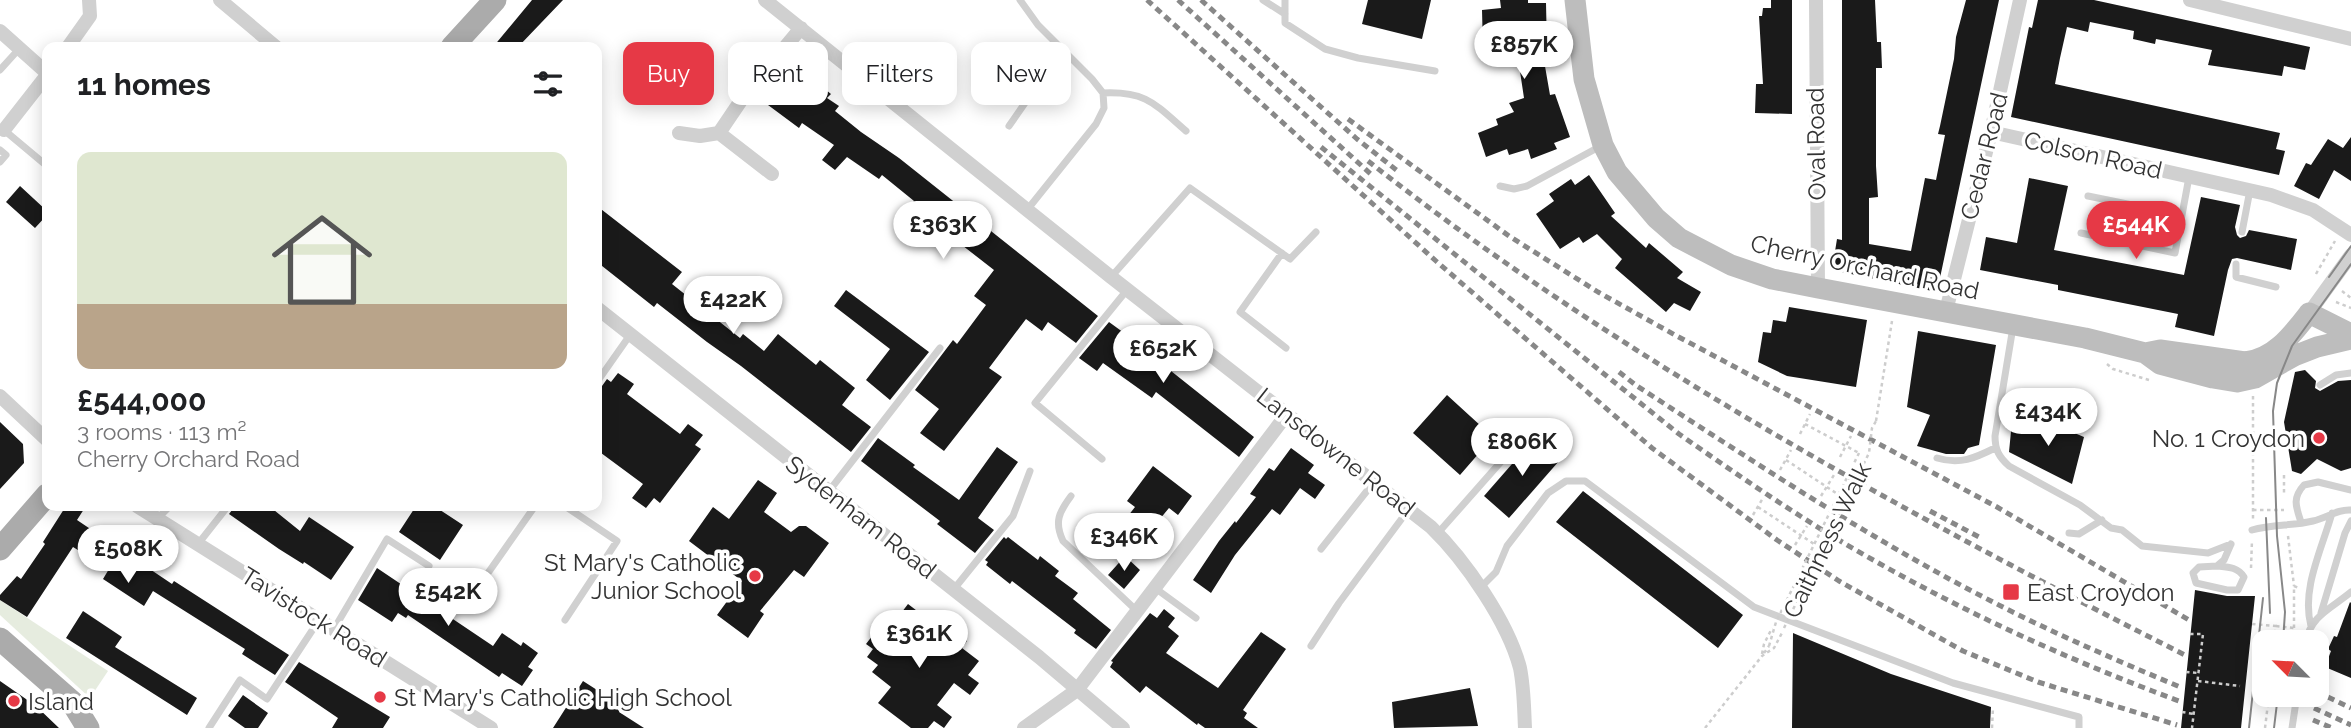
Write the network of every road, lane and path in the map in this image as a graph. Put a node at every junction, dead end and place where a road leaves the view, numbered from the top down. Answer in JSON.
{"nodes":[{"id":1,"x":89,"y":0,"type":"edge"},
{"id":2,"x":220,"y":0,"type":"edge"},
{"id":3,"x":495,"y":0,"type":"edge"},
{"id":4,"x":765,"y":0,"type":"edge"},
{"id":5,"x":1020,"y":0,"type":"edge"},
{"id":6,"x":1263,"y":0,"type":"edge"},
{"id":7,"x":1284,"y":0,"type":"edge"},
{"id":8,"x":1575,"y":0,"type":"edge"},
{"id":9,"x":1816,"y":0,"type":"edge"},
{"id":10,"x":2020,"y":0,"type":"edge"},
{"id":11,"x":2190,"y":0,"type":"edge"},
{"id":12,"x":1284,"y":15,"type":"junction"},
{"id":13,"x":801,"y":28,"type":"junction"},
{"id":14,"x":0,"y":31,"type":"edge"},
{"id":15,"x":2351,"y":40,"type":"edge"},
{"id":16,"x":72,"y":42,"type":"edge"},
{"id":17,"x":270,"y":42,"type":"edge"},
{"id":18,"x":457,"y":42,"type":"edge"},
{"id":19,"x":1056,"y":42,"type":"edge"},
{"id":20,"x":19,"y":49,"type":"junction"},
{"id":21,"x":1071,"y":57,"type":"edge"},
{"id":22,"x":0,"y":70,"type":"edge"},
{"id":23,"x":42,"y":70,"type":"edge"},
{"id":24,"x":1435,"y":71,"type":"dead end"},
{"id":25,"x":42,"y":80,"type":"edge"},
{"id":26,"x":1102,"y":93,"type":"junction"},
{"id":27,"x":1024,"y":105,"type":"edge"},
{"id":28,"x":1009,"y":126,"type":"dead end"},
{"id":29,"x":1186,"y":131,"type":"dead end"},
{"id":30,"x":2,"y":132,"type":"edge"},
{"id":31,"x":1991,"y":132,"type":"junction"},
{"id":32,"x":679,"y":133,"type":"dead end"},
{"id":33,"x":719,"y":133,"type":"junction"},
{"id":34,"x":1603,"y":145,"type":"junction"},
{"id":35,"x":0,"y":150,"type":"edge"},
{"id":36,"x":0,"y":162,"type":"edge"},
{"id":37,"x":42,"y":162,"type":"edge"},
{"id":38,"x":772,"y":174,"type":"dead end"},
{"id":39,"x":2189,"y":176,"type":"junction"},
{"id":40,"x":1500,"y":186,"type":"dead end"},
{"id":41,"x":2250,"y":190,"type":"junction"},
{"id":42,"x":2088,"y":196,"type":"dead end"},
{"id":43,"x":2137,"y":206,"type":"junction"},
{"id":44,"x":1027,"y":209,"type":"junction"},
{"id":45,"x":2173,"y":214,"type":"dead end"},
{"id":46,"x":1316,"y":232,"type":"dead end"},
{"id":47,"x":2242,"y":232,"type":"dead end"},
{"id":48,"x":2081,"y":233,"type":"dead end"},
{"id":49,"x":2346,"y":233,"type":"edge"},
{"id":50,"x":2130,"y":243,"type":"junction"},
{"id":51,"x":1282,"y":253,"type":"junction"},
{"id":52,"x":2351,"y":255,"type":"edge"},
{"id":53,"x":2236,"y":264,"type":"dead end"},
{"id":54,"x":1111,"y":277,"type":"junction"},
{"id":55,"x":2312,"y":282,"type":"dead end"},
{"id":56,"x":2276,"y":287,"type":"dead end"},
{"id":57,"x":1818,"y":288,"type":"junction"},
{"id":58,"x":1127,"y":289,"type":"junction"},
{"id":59,"x":2339,"y":289,"type":"dead end"},
{"id":60,"x":2351,"y":298,"type":"edge"},
{"id":61,"x":2329,"y":299,"type":"dead end"},
{"id":62,"x":2351,"y":308,"type":"edge"},
{"id":63,"x":602,"y":311,"type":"edge"},
{"id":64,"x":1946,"y":311,"type":"junction"},
{"id":65,"x":2309,"y":313,"type":"junction"},
{"id":66,"x":2014,"y":323,"type":"junction"},
{"id":67,"x":1892,"y":324,"type":"dead end"},
{"id":68,"x":631,"y":334,"type":"junction"},
{"id":69,"x":2351,"y":334,"type":"edge"},
{"id":70,"x":2351,"y":340,"type":"edge"},
{"id":71,"x":940,"y":348,"type":"dead end"},
{"id":72,"x":1286,"y":348,"type":"dead end"},
{"id":73,"x":2282,"y":355,"type":"junction"},
{"id":74,"x":2351,"y":373,"type":"edge"},
{"id":75,"x":602,"y":375,"type":"edge"},
{"id":76,"x":2320,"y":385,"type":"dead end"},
{"id":77,"x":0,"y":396,"type":"edge"},
{"id":78,"x":2252,"y":401,"type":"dead end"},
{"id":79,"x":1287,"y":414,"type":"junction"},
{"id":80,"x":1810,"y":414,"type":"dead end"},
{"id":81,"x":1805,"y":424,"type":"junction"},
{"id":82,"x":1529,"y":430,"type":"dead end"},
{"id":83,"x":42,"y":435,"type":"edge"},
{"id":84,"x":1800,"y":435,"type":"dead end"},
{"id":85,"x":1851,"y":436,"type":"dead end"},
{"id":86,"x":1846,"y":446,"type":"junction"},
{"id":87,"x":1995,"y":448,"type":"junction"},
{"id":88,"x":1791,"y":450,"type":"dead end"},
{"id":89,"x":1860,"y":453,"type":"junction"},
{"id":90,"x":1840,"y":457,"type":"dead end"},
{"id":91,"x":1937,"y":458,"type":"dead end"},
{"id":92,"x":1102,"y":459,"type":"dead end"},
{"id":93,"x":1786,"y":460,"type":"junction"},
{"id":94,"x":1780,"y":470,"type":"dead end"},
{"id":95,"x":1030,"y":471,"type":"dead end"},
{"id":96,"x":1834,"y":475,"type":"dead end"},
{"id":97,"x":1374,"y":482,"type":"junction"},
{"id":98,"x":1827,"y":487,"type":"junction"},
{"id":99,"x":2351,"y":490,"type":"edge"},
{"id":100,"x":829,"y":492,"type":"junction"},
{"id":101,"x":1839,"y":495,"type":"junction"},
{"id":102,"x":1071,"y":496,"type":"dead end"},
{"id":103,"x":1821,"y":496,"type":"dead end"},
{"id":104,"x":1763,"y":498,"type":"dead end"},
{"id":105,"x":42,"y":501,"type":"edge"},
{"id":106,"x":1409,"y":508,"type":"junction"},
{"id":107,"x":1758,"y":508,"type":"junction"},
{"id":108,"x":2253,"y":510,"type":"junction"},
{"id":109,"x":2284,"y":510,"type":"dead end"},
{"id":110,"x":2351,"y":510,"type":"edge"},
{"id":111,"x":145,"y":511,"type":"edge"},
{"id":112,"x":165,"y":511,"type":"edge"},
{"id":113,"x":224,"y":511,"type":"edge"},
{"id":114,"x":531,"y":511,"type":"edge"},
{"id":115,"x":572,"y":511,"type":"edge"},
{"id":116,"x":2332,"y":513,"type":"junction"},
{"id":117,"x":1753,"y":515,"type":"dead end"},
{"id":118,"x":158,"y":519,"type":"junction"},
{"id":119,"x":2102,"y":520,"type":"junction"},
{"id":120,"x":2351,"y":521,"type":"edge"},
{"id":121,"x":2301,"y":522,"type":"junction"},
{"id":122,"x":1807,"y":526,"type":"dead end"},
{"id":123,"x":2287,"y":529,"type":"dead end"},
{"id":124,"x":2252,"y":530,"type":"junction"},
{"id":125,"x":1438,"y":533,"type":"junction"},
{"id":126,"x":2069,"y":533,"type":"dead end"},
{"id":127,"x":1801,"y":536,"type":"junction"},
{"id":128,"x":198,"y":544,"type":"junction"},
{"id":129,"x":1814,"y":544,"type":"junction"},
{"id":130,"x":1795,"y":545,"type":"dead end"},
{"id":131,"x":0,"y":549,"type":"edge"},
{"id":132,"x":1321,"y":549,"type":"dead end"},
{"id":133,"x":429,"y":566,"type":"dead end"},
{"id":134,"x":2217,"y":566,"type":"junction"},
{"id":135,"x":488,"y":573,"type":"dead end"},
{"id":136,"x":2251,"y":579,"type":"dead end"},
{"id":137,"x":2294,"y":586,"type":"dead end"},
{"id":138,"x":1155,"y":588,"type":"junction"},
{"id":139,"x":1480,"y":589,"type":"junction"},
{"id":140,"x":954,"y":590,"type":"junction"},
{"id":141,"x":2351,"y":592,"type":"edge"},
{"id":142,"x":1137,"y":611,"type":"junction"},
{"id":143,"x":2321,"y":613,"type":"junction"},
{"id":144,"x":1196,"y":618,"type":"dead end"},
{"id":145,"x":318,"y":620,"type":"junction"},
{"id":146,"x":565,"y":620,"type":"dead end"},
{"id":147,"x":1776,"y":622,"type":"junction"},
{"id":148,"x":2252,"y":624,"type":"dead end"},
{"id":149,"x":2276,"y":626,"type":"junction"},
{"id":150,"x":2311,"y":626,"type":"junction"},
{"id":151,"x":334,"y":629,"type":"junction"},
{"id":152,"x":2276,"y":630,"type":"edge"},
{"id":153,"x":2294,"y":630,"type":"edge"},
{"id":154,"x":2310,"y":630,"type":"edge"},
{"id":155,"x":2190,"y":634,"type":"dead end"},
{"id":156,"x":0,"y":639,"type":"edge"},
{"id":157,"x":1311,"y":646,"type":"dead end"},
{"id":158,"x":1762,"y":656,"type":"junction"},
{"id":159,"x":2186,"y":671,"type":"dead end"},
{"id":160,"x":2198,"y":673,"type":"junction"},
{"id":161,"x":2197,"y":681,"type":"junction"},
{"id":162,"x":2240,"y":686,"type":"dead end"},
{"id":163,"x":1077,"y":690,"type":"junction"},
{"id":164,"x":1994,"y":694,"type":"junction"},
{"id":165,"x":2268,"y":707,"type":"edge"},
{"id":166,"x":2295,"y":707,"type":"edge"},
{"id":167,"x":2182,"y":712,"type":"dead end"},
{"id":168,"x":2194,"y":714,"type":"junction"},
{"id":169,"x":88,"y":728,"type":"edge"},
{"id":170,"x":209,"y":728,"type":"edge"},
{"id":171,"x":491,"y":728,"type":"edge"},
{"id":172,"x":1024,"y":728,"type":"edge"},
{"id":173,"x":1123,"y":728,"type":"edge"},
{"id":174,"x":1525,"y":728,"type":"edge"},
{"id":175,"x":1705,"y":728,"type":"edge"},
{"id":176,"x":1992,"y":728,"type":"edge"},
{"id":177,"x":2079,"y":728,"type":"edge"},
{"id":178,"x":2192,"y":728,"type":"edge"},
{"id":179,"x":2265,"y":728,"type":"edge"},
{"id":180,"x":2292,"y":728,"type":"edge"}],
"edges":[{"from":1,"to":16,"type":"street"},
{"from":2,"to":17,"type":"street"},
{"from":3,"to":18,"type":"main road"},
{"from":4,"to":13,"type":"street","name":"Lansdowne Road"},
{"from":5,"to":19,"type":"lane"},
{"from":6,"to":12,"type":"lane"},
{"from":7,"to":12,"type":"lane"},
{"from":8,"to":34,"type":"street","name":"Cherry Orchard Road"},
{"from":9,"to":57,"type":"street","name":"Oval Road"},
{"from":10,"to":31,"type":"street","name":"Cedar Road"},
{"from":11,"to":15,"type":"street"},
{"from":12,"to":24,"type":"lane"},
{"from":13,"to":33,"type":"street"},
{"from":13,"to":44,"type":"street","name":"Lansdowne Road"},
{"from":14,"to":20,"type":"street"},
{"from":20,"to":22,"type":"lane"},
{"from":20,"to":23,"type":"street"},
{"from":21,"to":26,"type":"lane"},
{"from":25,"to":30,"type":"street"},
{"from":26,"to":29,"type":"lane"},
{"from":26,"to":44,"type":"lane"},
{"from":27,"to":28,"type":"lane"},
{"from":30,"to":37,"type":"lane"},
{"from":31,"to":39,"type":"street","name":"Colson Road"},
{"from":31,"to":64,"type":"street","name":"Cedar Road"},
{"from":32,"to":33,"type":"street"},
{"from":33,"to":38,"type":"street"},
{"from":34,"to":40,"type":"lane"},
{"from":34,"to":57,"type":"street","name":"Cherry Orchard Road"},
{"from":35,"to":36,"type":"lane"},
{"from":39,"to":41,"type":"street","name":"Colson Road"},
{"from":39,"to":50,"type":"lane"},
{"from":41,"to":47,"type":"lane"},
{"from":41,"to":49,"type":"street","name":"Colson Road"},
{"from":42,"to":43,"type":"lane"},
{"from":43,"to":45,"type":"lane"},
{"from":43,"to":50,"type":"lane"},
{"from":44,"to":54,"type":"street","name":"Lansdowne Road"},
{"from":46,"to":51,"type":"lane"},
{"from":48,"to":50,"type":"lane"},
{"from":49,"to":55,"type":"path"},
{"from":51,"to":54,"type":"lane"},
{"from":51,"to":72,"type":"lane"},
{"from":52,"to":65,"type":"street"},
{"from":53,"to":56,"type":"lane"},
{"from":54,"to":58,"type":"street","name":"Lansdowne Road"},
{"from":57,"to":64,"type":"street","name":"Cherry Orchard Road"},
{"from":58,"to":79,"type":"street","name":"Lansdowne Road"},
{"from":58,"to":92,"type":"lane"},
{"from":59,"to":60,"type":"path"},
{"from":61,"to":62,"type":"path"},
{"from":63,"to":68,"type":"street","name":"Sydenham Road"},
{"from":64,"to":66,"type":"street","name":"Cherry Orchard Road"},
{"from":65,"to":69,"type":"street"},
{"from":65,"to":73,"type":"street"},
{"from":66,"to":73,"type":"street","name":"Cherry Orchard Road"},
{"from":66,"to":87,"type":"lane"},
{"from":67,"to":158,"type":"path","name":"Caithness Walk","bridge":true},
{"from":68,"to":75,"type":"lane"},
{"from":68,"to":100,"type":"street","name":"Sydenham Road"},
{"from":70,"to":73,"type":"street","name":"Cherry Orchard Road"},
{"from":71,"to":100,"type":"lane"},
{"from":74,"to":76,"type":"lane"},
{"from":77,"to":83,"type":"street"},
{"from":78,"to":108,"type":"path"},
{"from":79,"to":97,"type":"street","name":"Lansdowne Road"},
{"from":79,"to":138,"type":"street"},
{"from":80,"to":81,"type":"path"},
{"from":81,"to":84,"type":"path"},
{"from":81,"to":89,"type":"path"},
{"from":82,"to":125,"type":"lane"},
{"from":85,"to":86,"type":"path"},
{"from":86,"to":89,"type":"path"},
{"from":86,"to":90,"type":"path"},
{"from":87,"to":91,"type":"lane"},
{"from":87,"to":119,"type":"lane"},
{"from":88,"to":93,"type":"path"},
{"from":89,"to":101,"type":"path","bridge":true},
{"from":93,"to":94,"type":"path"},
{"from":93,"to":101,"type":"path"},
{"from":95,"to":140,"type":"lane"},
{"from":96,"to":98,"type":"path"},
{"from":97,"to":106,"type":"street","name":"Lansdowne Road"},
{"from":97,"to":132,"type":"lane"},
{"from":98,"to":101,"type":"path"},
{"from":98,"to":103,"type":"path"},
{"from":99,"to":121,"type":"lane"},
{"from":100,"to":140,"type":"street","name":"Sydenham Road"},
{"from":101,"to":129,"type":"path","bridge":true},
{"from":102,"to":142,"type":"lane"},
{"from":104,"to":107,"type":"path"},
{"from":105,"to":131,"type":"main road"},
{"from":106,"to":125,"type":"street","name":"Lansdowne Road"},
{"from":106,"to":157,"type":"lane"},
{"from":107,"to":117,"type":"path"},
{"from":107,"to":129,"type":"path"},
{"from":108,"to":109,"type":"path"},
{"from":108,"to":124,"type":"path"},
{"from":110,"to":116,"type":"lane"},
{"from":111,"to":118,"type":"street","name":"Tavistock Road"},
{"from":112,"to":118,"type":"lane"},
{"from":113,"to":128,"type":"lane"},
{"from":114,"to":135,"type":"lane"},
{"from":115,"to":146,"type":"lane"},
{"from":116,"to":121,"type":"lane"},
{"from":116,"to":150,"type":"lane"},
{"from":118,"to":128,"type":"street","name":"Tavistock Road"},
{"from":119,"to":126,"type":"lane"},
{"from":119,"to":134,"type":"lane"},
{"from":120,"to":143,"type":"lane"},
{"from":121,"to":124,"type":"lane"},
{"from":122,"to":127,"type":"path"},
{"from":123,"to":137,"type":"path"},
{"from":124,"to":136,"type":"path"},
{"from":125,"to":139,"type":"street","name":"Lansdowne Road"},
{"from":127,"to":129,"type":"path"},
{"from":127,"to":130,"type":"path"},
{"from":128,"to":145,"type":"street","name":"Tavistock Road"},
{"from":129,"to":147,"type":"path","bridge":true},
{"from":133,"to":151,"type":"lane"},
{"from":134,"to":134,"type":"lane"},
{"from":138,"to":142,"type":"street"},
{"from":138,"to":144,"type":"lane"},
{"from":139,"to":164,"type":"lane"},
{"from":139,"to":174,"type":"street","name":"Lansdowne Road"},
{"from":140,"to":163,"type":"street","name":"Sydenham Road"},
{"from":141,"to":143,"type":"lane"},
{"from":142,"to":163,"type":"street"},
{"from":143,"to":150,"type":"lane"},
{"from":145,"to":151,"type":"street","name":"Tavistock Road"},
{"from":145,"to":170,"type":"lane"},
{"from":147,"to":158,"type":"path","bridge":true},
{"from":147,"to":158,"type":"path"},
{"from":148,"to":149,"type":"path"},
{"from":149,"to":152,"type":"path"},
{"from":149,"to":153,"type":"path"},
{"from":150,"to":154,"type":"lane"},
{"from":151,"to":171,"type":"street","name":"Tavistock Road"},
{"from":155,"to":160,"type":"path"},
{"from":156,"to":169,"type":"main road"},
{"from":158,"to":175,"type":"path","name":"Caithness Walk"},
{"from":159,"to":160,"type":"path"},
{"from":160,"to":161,"type":"path"},
{"from":161,"to":162,"type":"path"},
{"from":161,"to":168,"type":"path"},
{"from":163,"to":172,"type":"street"},
{"from":163,"to":173,"type":"street","name":"Sydenham Road"},
{"from":164,"to":176,"type":"path"},
{"from":164,"to":177,"type":"lane"},
{"from":165,"to":179,"type":"path"},
{"from":166,"to":180,"type":"lane"},
{"from":167,"to":168,"type":"path"},
{"from":168,"to":178,"type":"path"}]}
